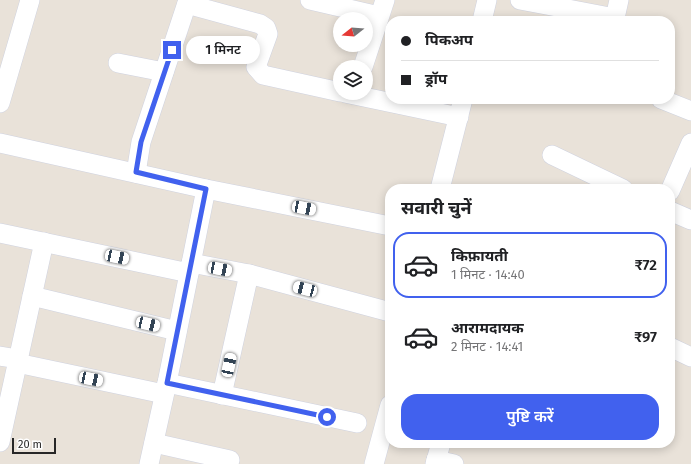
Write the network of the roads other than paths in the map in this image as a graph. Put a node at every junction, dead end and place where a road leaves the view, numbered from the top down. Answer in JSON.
{"nodes":[{"id":1,"x":30,"y":0,"type":"edge"},
{"id":2,"x":310,"y":0,"type":"edge"},
{"id":3,"x":487,"y":0,"type":"edge"},
{"id":4,"x":532,"y":1,"type":"edge"},
{"id":5,"x":187,"y":2,"type":"edge"},
{"id":6,"x":382,"y":8,"type":"edge"},
{"id":7,"x":616,"y":13,"type":"edge"},
{"id":8,"x":483,"y":16,"type":"edge"},
{"id":9,"x":365,"y":60,"type":"edge"},
{"id":10,"x":118,"y":63,"type":"dead end"},
{"id":11,"x":164,"y":72,"type":"junction"},
{"id":12,"x":333,"y":90,"type":"edge"},
{"id":13,"x":373,"y":96,"type":"edge"},
{"id":14,"x":385,"y":98,"type":"edge"},
{"id":15,"x":0,"y":103,"type":"edge"},
{"id":16,"x":431,"y":104,"type":"edge"},
{"id":17,"x":674,"y":104,"type":"edge"},
{"id":18,"x":461,"y":108,"type":"edge"},
{"id":19,"x":691,"y":111,"type":"edge"},
{"id":20,"x":0,"y":143,"type":"edge"},
{"id":21,"x":691,"y":143,"type":"edge"},
{"id":22,"x":552,"y":155,"type":"dead end"},
{"id":23,"x":136,"y":172,"type":"junction"},
{"id":24,"x":441,"y":184,"type":"edge"},
{"id":25,"x":613,"y":184,"type":"edge"},
{"id":26,"x":673,"y":184,"type":"edge"},
{"id":27,"x":206,"y":189,"type":"junction"},
{"id":28,"x":675,"y":213,"type":"edge"},
{"id":29,"x":691,"y":220,"type":"edge"},
{"id":30,"x":385,"y":225,"type":"edge"},
{"id":31,"x":0,"y":233,"type":"edge"},
{"id":32,"x":44,"y":242,"type":"junction"},
{"id":33,"x":190,"y":268,"type":"junction"},
{"id":34,"x":249,"y":274,"type":"junction"},
{"id":35,"x":32,"y":296,"type":"junction"},
{"id":36,"x":385,"y":311,"type":"edge"},
{"id":37,"x":177,"y":331,"type":"junction"},
{"id":38,"x":675,"y":349,"type":"edge"},
{"id":39,"x":691,"y":357,"type":"edge"},
{"id":40,"x":12,"y":360,"type":"edge"},
{"id":41,"x":166,"y":388,"type":"junction"},
{"id":42,"x":222,"y":395,"type":"junction"},
{"id":43,"x":3,"y":410,"type":"edge"},
{"id":44,"x":357,"y":423,"type":"dead end"},
{"id":45,"x":385,"y":424,"type":"edge"},
{"id":46,"x":0,"y":442,"type":"edge"},
{"id":47,"x":154,"y":443,"type":"junction"},
{"id":48,"x":437,"y":456,"type":"edge"},
{"id":49,"x":230,"y":460,"type":"dead end"},
{"id":50,"x":149,"y":464,"type":"edge"},
{"id":51,"x":374,"y":464,"type":"edge"},
{"id":52,"x":454,"y":464,"type":"edge"}],
"edges":[{"from":1,"to":15,"type":"street"},
{"from":2,"to":6,"type":"street"},
{"from":3,"to":8,"type":"street"},
{"from":4,"to":7,"type":"street"},
{"from":5,"to":11,"type":"street"},
{"from":5,"to":12,"type":"street"},
{"from":6,"to":9,"type":"street"},
{"from":10,"to":11,"type":"street"},
{"from":11,"to":23,"type":"street"},
{"from":13,"to":14,"type":"street"},
{"from":16,"to":18,"type":"street"},
{"from":17,"to":19,"type":"street"},
{"from":18,"to":24,"type":"street"},
{"from":20,"to":23,"type":"street"},
{"from":21,"to":26,"type":"street"},
{"from":22,"to":25,"type":"street"},
{"from":23,"to":27,"type":"street"},
{"from":27,"to":30,"type":"street"},
{"from":27,"to":33,"type":"street"},
{"from":28,"to":29,"type":"street"},
{"from":31,"to":32,"type":"street"},
{"from":32,"to":33,"type":"street"},
{"from":32,"to":35,"type":"street"},
{"from":33,"to":34,"type":"street"},
{"from":33,"to":37,"type":"street"},
{"from":34,"to":36,"type":"street"},
{"from":34,"to":42,"type":"street"},
{"from":35,"to":37,"type":"street"},
{"from":35,"to":40,"type":"street"},
{"from":37,"to":41,"type":"street"},
{"from":38,"to":39,"type":"street"},
{"from":40,"to":41,"type":"street"},
{"from":40,"to":43,"type":"street"},
{"from":41,"to":42,"type":"street"},
{"from":41,"to":47,"type":"street"},
{"from":42,"to":44,"type":"street"},
{"from":43,"to":46,"type":"street"},
{"from":45,"to":51,"type":"street"},
{"from":47,"to":49,"type":"street"},
{"from":47,"to":50,"type":"street"},
{"from":48,"to":52,"type":"street"}]}
